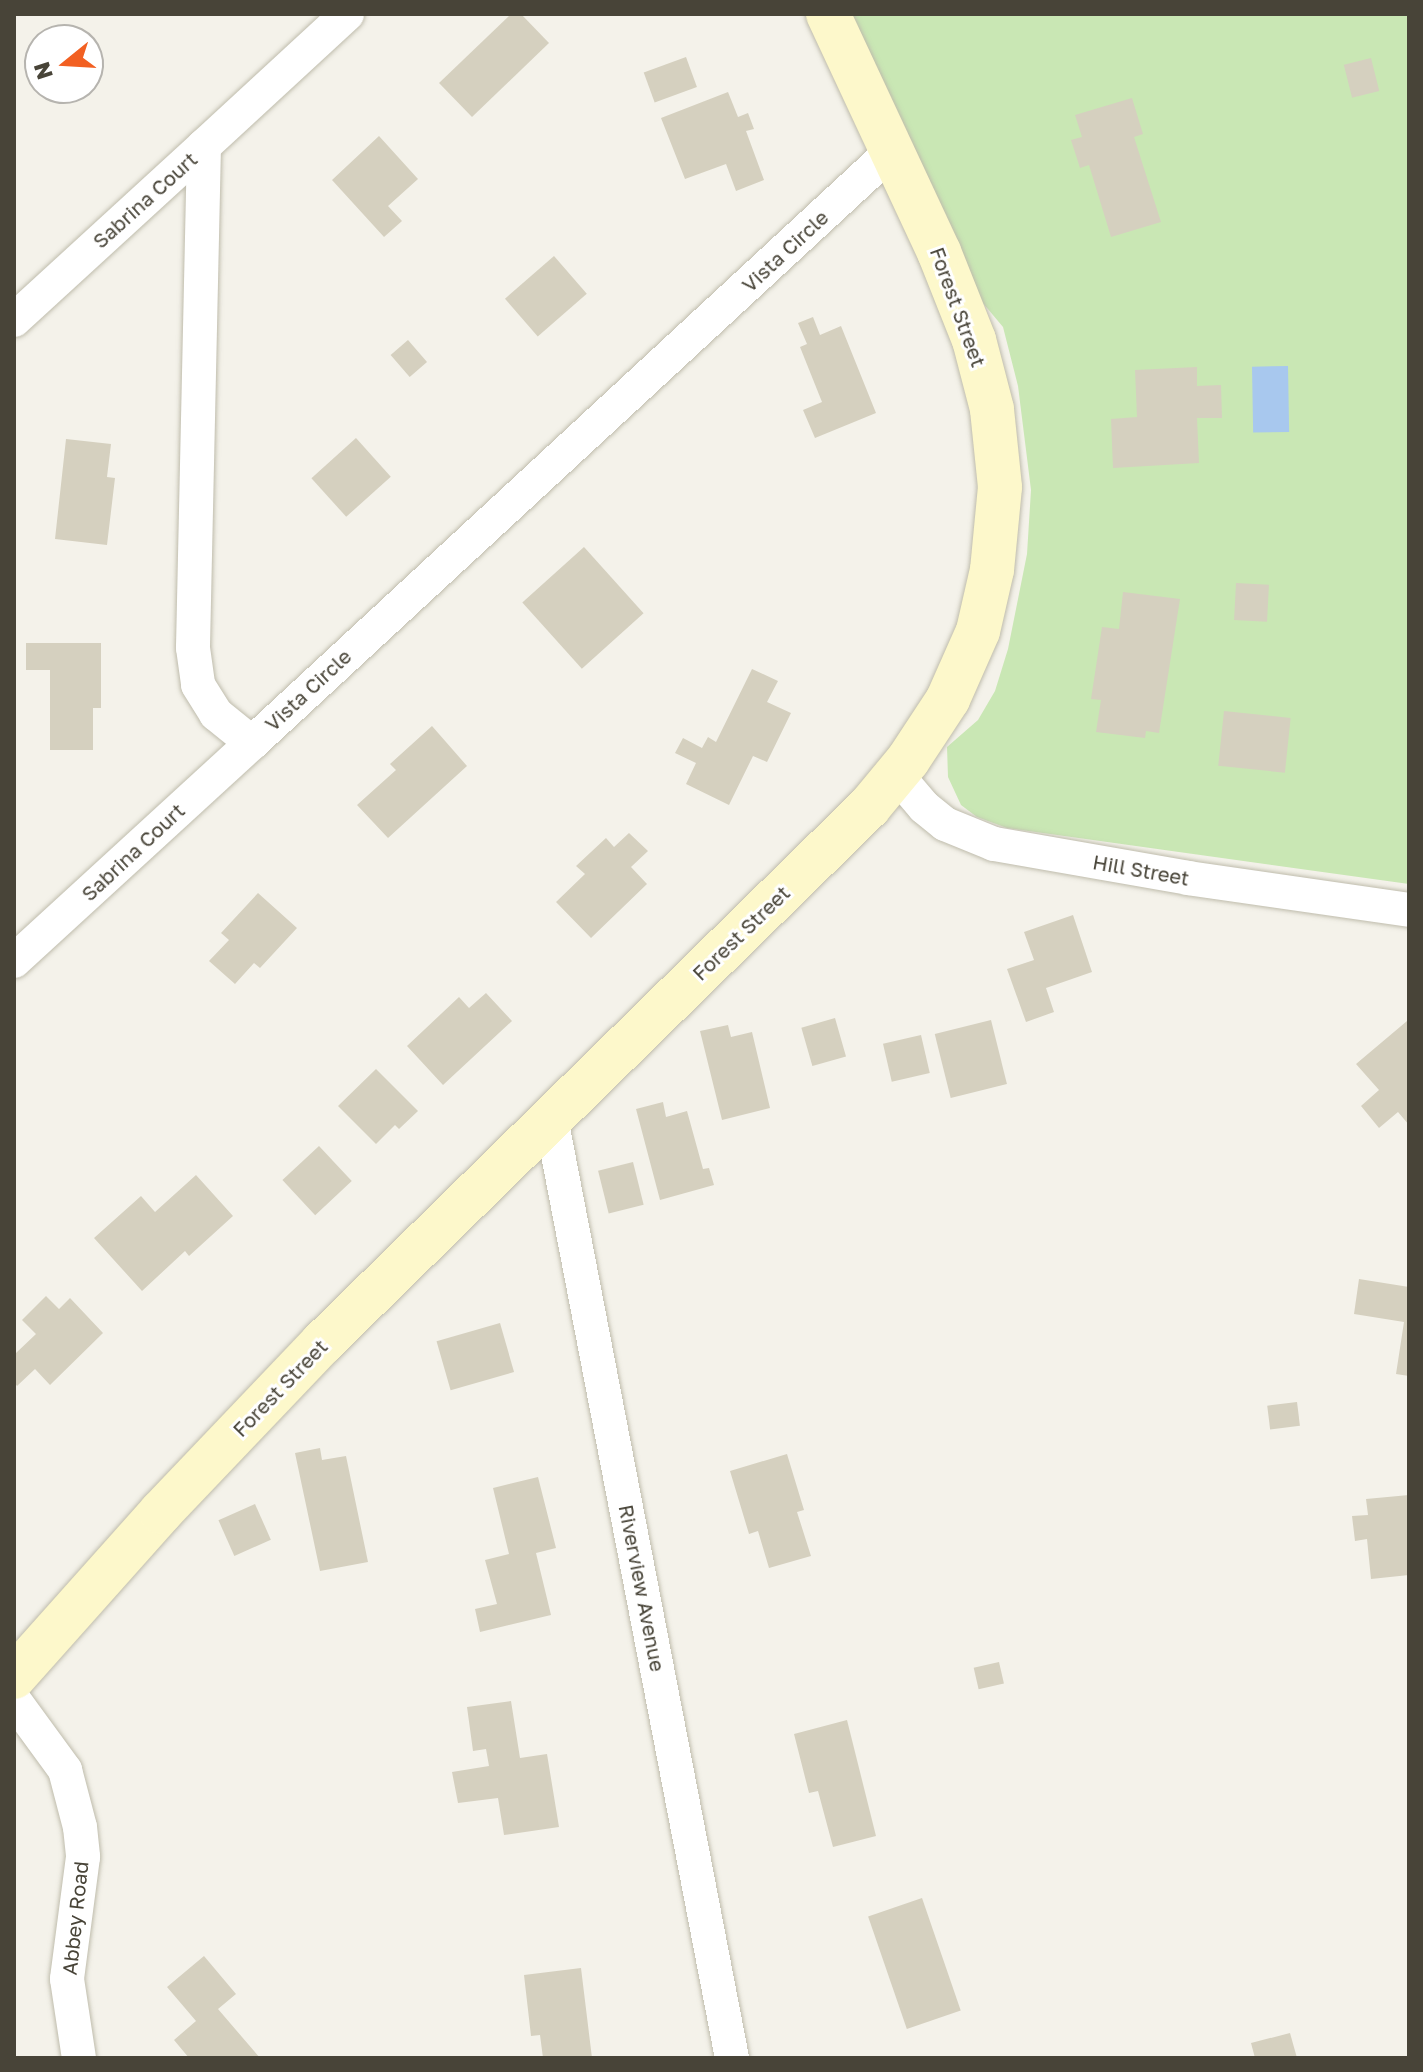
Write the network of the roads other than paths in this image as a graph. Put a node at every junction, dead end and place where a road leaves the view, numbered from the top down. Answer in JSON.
{"nodes":[{"id":1,"x":347,"y":14,"type":"edge"},
{"id":2,"x":828,"y":14,"type":"edge"},
{"id":3,"x":204,"y":146,"type":"junction"},
{"id":4,"x":892,"y":151,"type":"junction"},
{"id":5,"x":14,"y":320,"type":"edge"},
{"id":6,"x":252,"y":743,"type":"junction"},
{"id":7,"x":896,"y":774,"type":"junction"},
{"id":8,"x":1409,"y":910,"type":"edge"},
{"id":9,"x":14,"y":961,"type":"edge"},
{"id":10,"x":551,"y":1118,"type":"junction"},
{"id":11,"x":14,"y":1677,"type":"edge"},
{"id":12,"x":14,"y":1700,"type":"edge"},
{"id":13,"x":79,"y":2058,"type":"edge"},
{"id":14,"x":732,"y":2058,"type":"edge"}],
"edges":[{"from":1,"to":3,"type":"street"},
{"from":2,"to":4,"type":"street","name":"Forest Street"},
{"from":3,"to":5,"type":"street","name":"Sabrina Court"},
{"from":3,"to":6,"type":"street","name":"Vista Circle"},
{"from":4,"to":6,"type":"street","name":"Vista Circle"},
{"from":4,"to":7,"type":"street","name":"Forest Street"},
{"from":6,"to":9,"type":"street","name":"Sabrina Court"},
{"from":7,"to":8,"type":"street","name":"Hill Street"},
{"from":7,"to":10,"type":"street","name":"Forest Street"},
{"from":10,"to":11,"type":"street","name":"Forest Street"},
{"from":10,"to":14,"type":"street","name":"Riverview Avenue"},
{"from":12,"to":13,"type":"street","name":"Abbey Road"}]}
